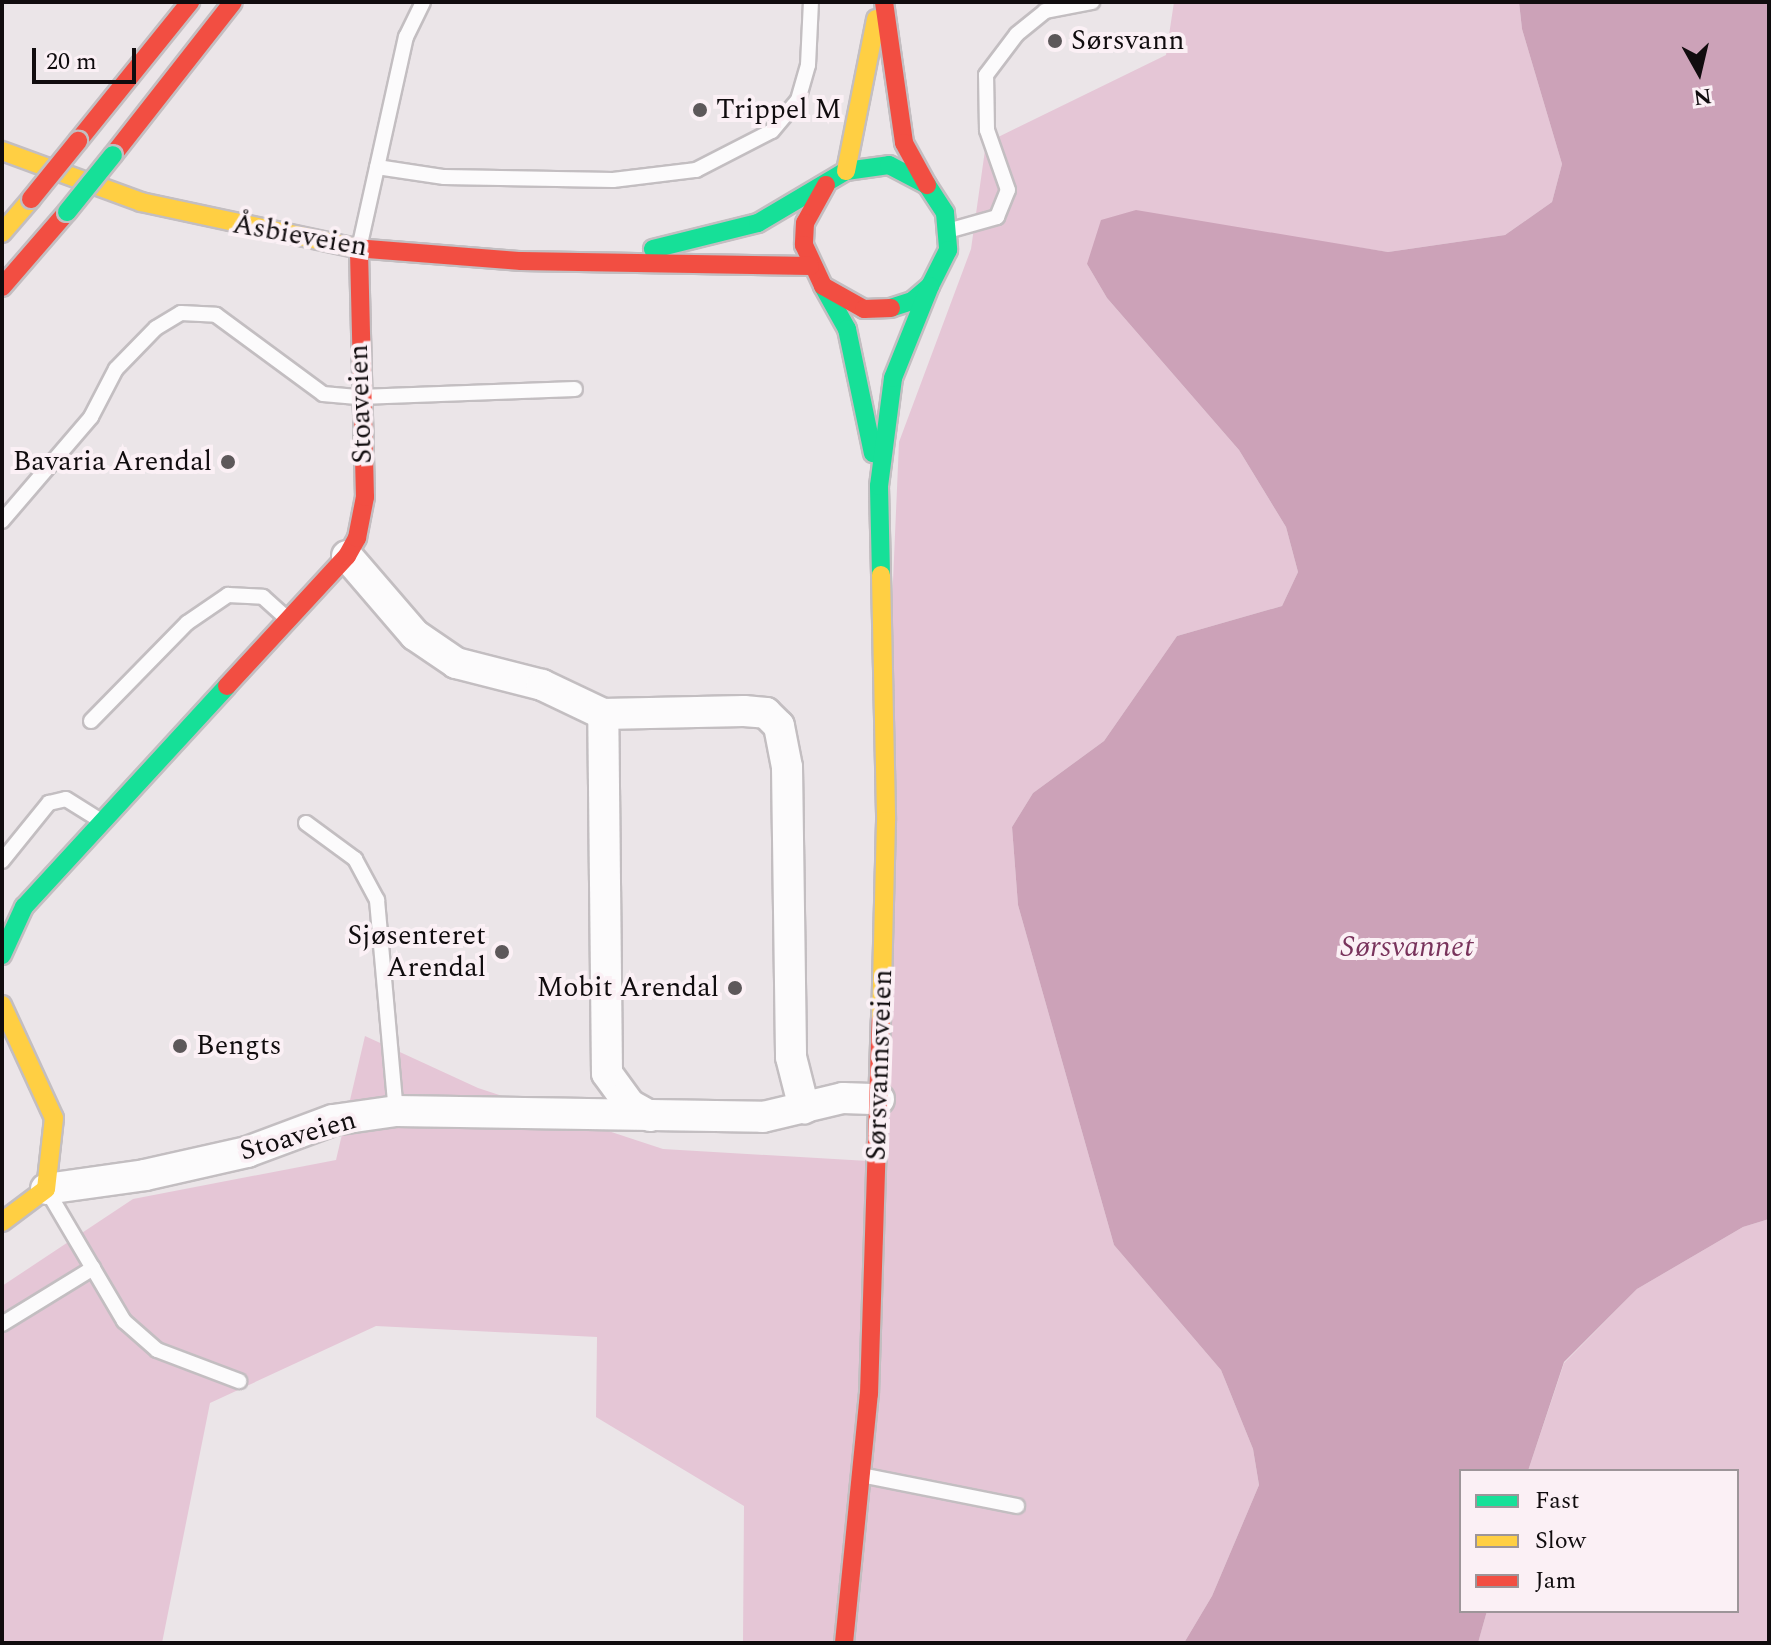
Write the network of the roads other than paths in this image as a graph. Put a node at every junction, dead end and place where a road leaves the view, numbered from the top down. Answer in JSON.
{"nodes":[{"id":1,"x":190,"y":2,"type":"edge"},
{"id":2,"x":233,"y":2,"type":"edge"},
{"id":3,"x":423,"y":2,"type":"edge"},
{"id":4,"x":811,"y":2,"type":"edge"},
{"id":5,"x":882,"y":2,"type":"edge"},
{"id":6,"x":1092,"y":2,"type":"edge"},
{"id":7,"x":2,"y":151,"type":"edge"},
{"id":8,"x":377,"y":167,"type":"junction"},
{"id":9,"x":846,"y":171,"type":"junction"},
{"id":10,"x":826,"y":185,"type":"junction"},
{"id":11,"x":927,"y":185,"type":"junction"},
{"id":12,"x":949,"y":230,"type":"junction"},
{"id":13,"x":2,"y":233,"type":"edge"},
{"id":14,"x":359,"y":249,"type":"junction"},
{"id":15,"x":609,"y":260,"type":"junction"},
{"id":16,"x":810,"y":266,"type":"junction"},
{"id":17,"x":823,"y":286,"type":"junction"},
{"id":18,"x":930,"y":286,"type":"junction"},
{"id":19,"x":2,"y":287,"type":"edge"},
{"id":20,"x":575,"y":389,"type":"dead end"},
{"id":21,"x":360,"y":397,"type":"junction"},
{"id":22,"x":879,"y":486,"type":"junction"},
{"id":23,"x":2,"y":521,"type":"edge"},
{"id":24,"x":347,"y":556,"type":"junction"},
{"id":25,"x":286,"y":618,"type":"junction"},
{"id":26,"x":603,"y":714,"type":"junction"},
{"id":27,"x":91,"y":721,"type":"dead end"},
{"id":28,"x":101,"y":822,"type":"junction"},
{"id":29,"x":306,"y":823,"type":"dead end"},
{"id":30,"x":2,"y":861,"type":"edge"},
{"id":31,"x":2,"y":955,"type":"edge"},
{"id":32,"x":2,"y":1005,"type":"edge"},
{"id":33,"x":879,"y":1099,"type":"junction"},
{"id":34,"x":804,"y":1108,"type":"junction"},
{"id":35,"x":396,"y":1111,"type":"junction"},
{"id":36,"x":650,"y":1116,"type":"junction"},
{"id":37,"x":46,"y":1189,"type":"junction"},
{"id":38,"x":2,"y":1222,"type":"edge"},
{"id":39,"x":93,"y":1268,"type":"junction"},
{"id":40,"x":2,"y":1324,"type":"edge"},
{"id":41,"x":239,"y":1381,"type":"dead end"},
{"id":42,"x":862,"y":1475,"type":"junction"},
{"id":43,"x":1017,"y":1506,"type":"dead end"},
{"id":44,"x":844,"y":1643,"type":"edge"}],
"edges":[{"from":1,"to":13,"type":"main road","bridge":true},
{"from":2,"to":19,"type":"main road","bridge":true},
{"from":3,"to":8,"type":"lane"},
{"from":4,"to":8,"type":"lane"},
{"from":5,"to":9,"type":"main road"},
{"from":5,"to":11,"type":"main road"},
{"from":6,"to":12,"type":"lane"},
{"from":7,"to":14,"type":"main road","name":"Åsbieveien"},
{"from":8,"to":14,"type":"lane"},
{"from":9,"to":10,"type":"main road"},
{"from":9,"to":11,"type":"main road"},
{"from":10,"to":15,"type":"main road","name":"Åsbieveien"},
{"from":10,"to":16,"type":"main road"},
{"from":11,"to":12,"type":"main road"},
{"from":12,"to":18,"type":"main road"},
{"from":14,"to":15,"type":"main road","name":"Åsbieveien"},
{"from":14,"to":21,"type":"main road","name":"Stoaveien"},
{"from":15,"to":16,"type":"main road","name":"Åsbieveien"},
{"from":16,"to":17,"type":"main road"},
{"from":17,"to":18,"type":"main road"},
{"from":17,"to":22,"type":"main road","name":"Sørsvannsveien"},
{"from":18,"to":22,"type":"main road","name":"Sørsvannsveien"},
{"from":20,"to":21,"type":"lane"},
{"from":21,"to":23,"type":"lane"},
{"from":21,"to":24,"type":"main road","name":"Stoaveien"},
{"from":22,"to":33,"type":"main road","name":"Sørsvannsveien"},
{"from":24,"to":25,"type":"main road","name":"Stoaveien"},
{"from":24,"to":26,"type":"street"},
{"from":25,"to":27,"type":"lane"},
{"from":25,"to":28,"type":"main road","name":"Stoaveien"},
{"from":26,"to":34,"type":"street"},
{"from":26,"to":36,"type":"street"},
{"from":28,"to":30,"type":"lane"},
{"from":28,"to":31,"type":"main road","name":"Stoaveien"},
{"from":29,"to":35,"type":"lane"},
{"from":32,"to":37,"type":"main road"},
{"from":33,"to":34,"type":"street","name":"Stoaveien"},
{"from":33,"to":42,"type":"main road","name":"Sørsvannsveien"},
{"from":34,"to":36,"type":"street","name":"Stoaveien"},
{"from":35,"to":36,"type":"street","name":"Stoaveien"},
{"from":35,"to":37,"type":"street","name":"Stoaveien"},
{"from":37,"to":38,"type":"main road","name":"Stoaveien"},
{"from":37,"to":39,"type":"lane"},
{"from":39,"to":40,"type":"lane"},
{"from":39,"to":41,"type":"lane"},
{"from":42,"to":43,"type":"lane"},
{"from":42,"to":44,"type":"main road","name":"Sørsvannsveien"}]}
